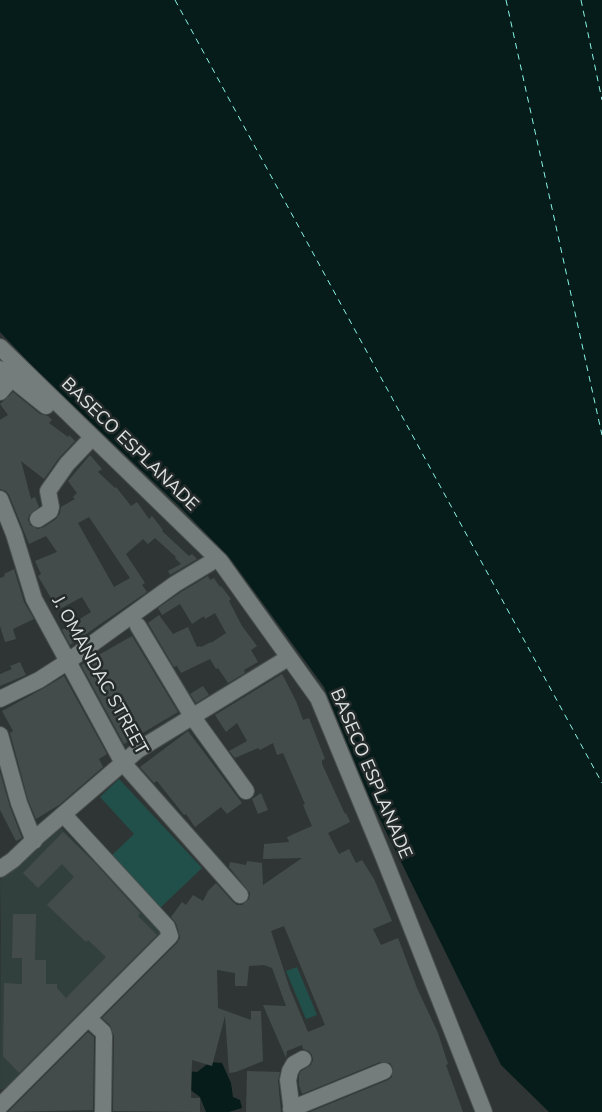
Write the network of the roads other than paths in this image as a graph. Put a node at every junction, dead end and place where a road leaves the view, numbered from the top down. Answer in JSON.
{"nodes":[{"id":1,"x":0,"y":347,"type":"edge"},
{"id":2,"x":6,"y":373,"type":"edge"},
{"id":3,"x":0,"y":392,"type":"edge"},
{"id":4,"x":87,"y":444,"type":"junction"},
{"id":5,"x":0,"y":499,"type":"edge"},
{"id":6,"x":38,"y":519,"type":"dead end"},
{"id":7,"x":210,"y":563,"type":"junction"},
{"id":8,"x":138,"y":626,"type":"dead end"},
{"id":9,"x":283,"y":661,"type":"junction"},
{"id":10,"x":67,"y":662,"type":"junction"},
{"id":11,"x":0,"y":699,"type":"edge"},
{"id":12,"x":192,"y":716,"type":"junction"},
{"id":13,"x":0,"y":735,"type":"edge"},
{"id":14,"x":123,"y":764,"type":"junction"},
{"id":15,"x":246,"y":791,"type":"dead end"},
{"id":16,"x":64,"y":815,"type":"junction"},
{"id":17,"x":34,"y":841,"type":"junction"},
{"id":18,"x":0,"y":869,"type":"edge"},
{"id":19,"x":240,"y":895,"type":"dead end"},
{"id":20,"x":88,"y":1018,"type":"junction"},
{"id":21,"x":303,"y":1059,"type":"dead end"},
{"id":22,"x":384,"y":1071,"type":"dead end"},
{"id":23,"x":0,"y":1106,"type":"edge"},
{"id":24,"x":292,"y":1111,"type":"edge"},
{"id":25,"x":103,"y":1112,"type":"edge"},
{"id":26,"x":476,"y":1112,"type":"edge"},
{"id":27,"x":484,"y":1112,"type":"edge"}],
"edges":[{"from":1,"to":27,"type":"street","name":"BASECO ESPLANADE"},
{"from":2,"to":3,"type":"street"},
{"from":2,"to":4,"type":"street"},
{"from":4,"to":6,"type":"street"},
{"from":4,"to":7,"type":"street"},
{"from":5,"to":10,"type":"street","name":"J. OMANDAC STREET"},
{"from":7,"to":9,"type":"street"},
{"from":7,"to":10,"type":"street"},
{"from":8,"to":12,"type":"street"},
{"from":9,"to":12,"type":"street"},
{"from":9,"to":26,"type":"street"},
{"from":10,"to":11,"type":"street"},
{"from":10,"to":14,"type":"street","name":"J. OMANDAC STREET"},
{"from":12,"to":14,"type":"street"},
{"from":12,"to":15,"type":"street"},
{"from":13,"to":17,"type":"street"},
{"from":14,"to":16,"type":"street"},
{"from":14,"to":19,"type":"street","name":"J. OMANDAC STREET"},
{"from":16,"to":17,"type":"street"},
{"from":16,"to":20,"type":"street"},
{"from":17,"to":18,"type":"street"},
{"from":20,"to":23,"type":"street"},
{"from":20,"to":25,"type":"street"},
{"from":21,"to":24,"type":"street"},
{"from":22,"to":24,"type":"street"}]}
